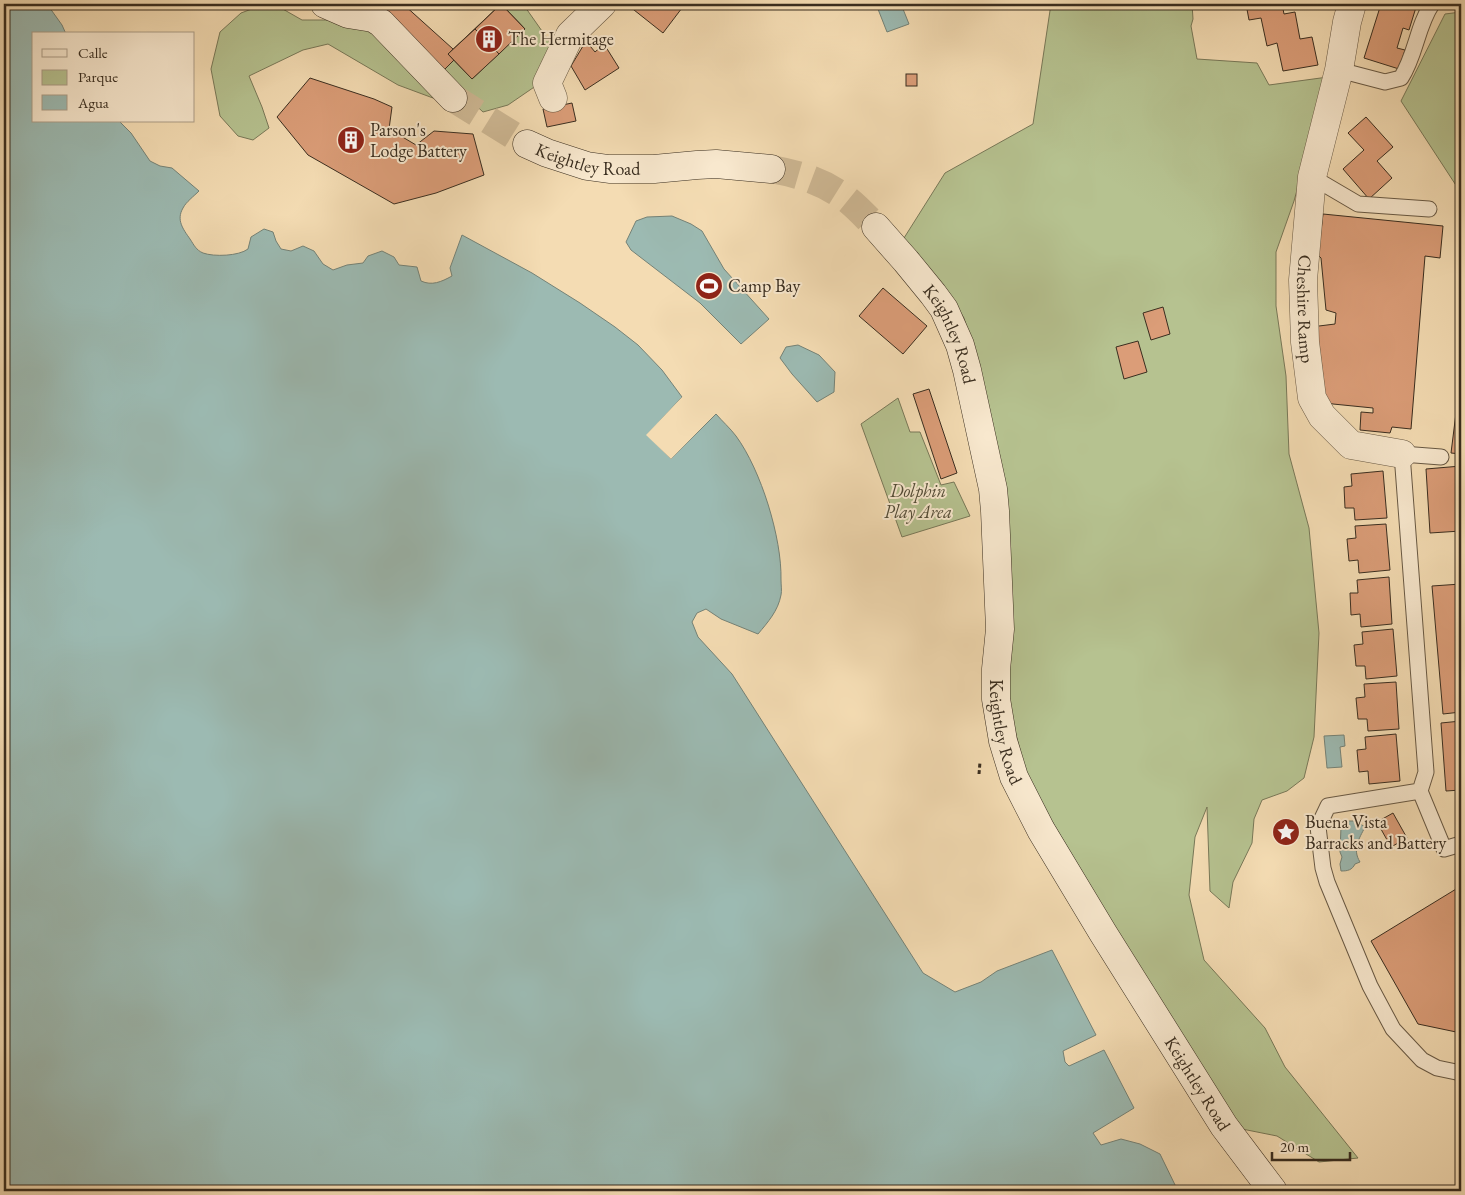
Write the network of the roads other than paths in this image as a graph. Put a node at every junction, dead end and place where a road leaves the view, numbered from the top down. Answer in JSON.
{"nodes":[{"id":1,"x":325,"y":4,"type":"edge"},
{"id":2,"x":602,"y":4,"type":"edge"},
{"id":3,"x":1352,"y":4,"type":"edge"},
{"id":4,"x":1432,"y":4,"type":"edge"},
{"id":5,"x":1339,"y":70,"type":"junction"},
{"id":6,"x":453,"y":98,"type":"tunnel mouth"},
{"id":7,"x":552,"y":98,"type":"dead end"},
{"id":8,"x":527,"y":144,"type":"tunnel mouth"},
{"id":9,"x":771,"y":169,"type":"tunnel mouth"},
{"id":10,"x":1312,"y":177,"type":"junction"},
{"id":11,"x":1429,"y":209,"type":"dead end"},
{"id":12,"x":876,"y":227,"type":"tunnel mouth"},
{"id":13,"x":1402,"y":454,"type":"junction"},
{"id":14,"x":1441,"y":457,"type":"dead end"},
{"id":15,"x":1420,"y":791,"type":"junction"},
{"id":16,"x":1461,"y":844,"type":"edge"},
{"id":17,"x":1461,"y":1073,"type":"edge"},
{"id":18,"x":1273,"y":1191,"type":"edge"}],
"edges":[{"from":1,"to":6,"type":"main road"},
{"from":2,"to":7,"type":"main road"},
{"from":3,"to":5,"type":"main road","name":"Cheshire Ramp"},
{"from":4,"to":5,"type":"lane"},
{"from":5,"to":10,"type":"main road","name":"Cheshire Ramp"},
{"from":8,"to":9,"type":"main road","name":"Keightley Road"},
{"from":10,"to":11,"type":"lane"},
{"from":10,"to":13,"type":"main road","name":"Cheshire Ramp"},
{"from":12,"to":18,"type":"main road","name":"Keightley Road"},
{"from":13,"to":14,"type":"lane","name":"Cheshire Ramp"},
{"from":13,"to":15,"type":"lane"},
{"from":15,"to":16,"type":"lane"},
{"from":15,"to":17,"type":"lane"}]}
